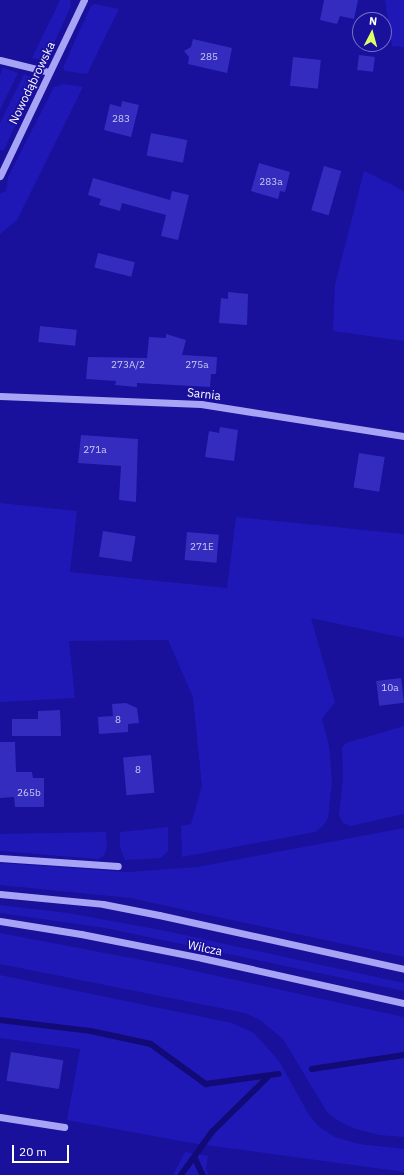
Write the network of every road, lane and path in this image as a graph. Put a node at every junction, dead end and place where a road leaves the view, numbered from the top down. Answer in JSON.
{"nodes":[{"id":1,"x":84,"y":0,"type":"edge"},
{"id":2,"x":0,"y":60,"type":"edge"},
{"id":3,"x":49,"y":72,"type":"junction"},
{"id":4,"x":0,"y":176,"type":"edge"},
{"id":5,"x":0,"y":396,"type":"edge"},
{"id":6,"x":404,"y":436,"type":"edge"},
{"id":7,"x":0,"y":858,"type":"edge"},
{"id":8,"x":118,"y":866,"type":"dead end"},
{"id":9,"x":0,"y":894,"type":"edge"},
{"id":10,"x":0,"y":921,"type":"edge"},
{"id":11,"x":404,"y":969,"type":"edge"},
{"id":12,"x":404,"y":1003,"type":"edge"},
{"id":13,"x":0,"y":1117,"type":"edge"},
{"id":14,"x":64,"y":1127,"type":"dead end"}],
"edges":[{"from":1,"to":3,"type":"street","name":"Nowodąbrowska"},
{"from":2,"to":3,"type":"street"},
{"from":3,"to":4,"type":"street","name":"Nowodąbrowska"},
{"from":5,"to":6,"type":"street","name":"Sarnia"},
{"from":7,"to":8,"type":"street"},
{"from":9,"to":11,"type":"street","name":"Wilcza"},
{"from":10,"to":12,"type":"street","name":"Wilcza"},
{"from":13,"to":14,"type":"street"}]}
